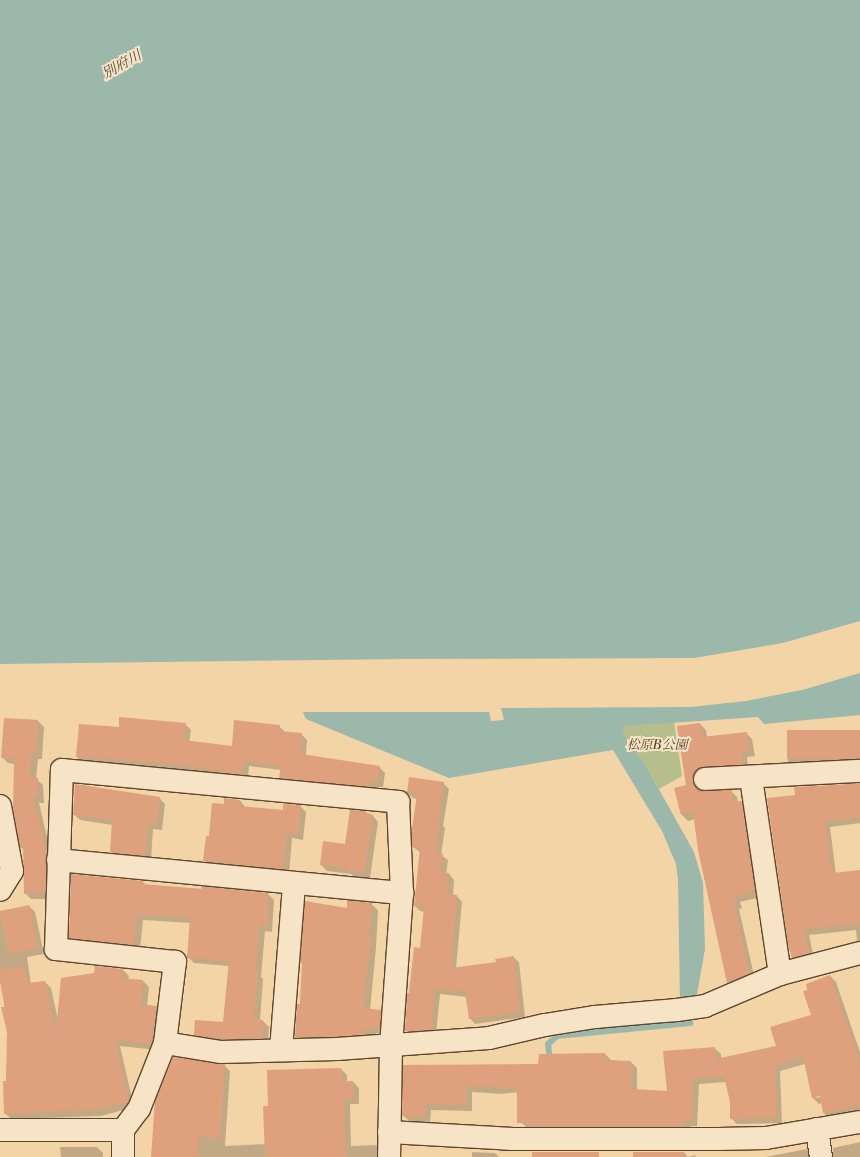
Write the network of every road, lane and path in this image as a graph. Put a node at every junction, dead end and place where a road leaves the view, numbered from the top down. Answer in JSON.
{"nodes":[{"id":1,"x":860,"y":771,"type":"edge"},
{"id":2,"x":751,"y":778,"type":"junction"},
{"id":3,"x":705,"y":779,"type":"dead end"},
{"id":4,"x":0,"y":806,"type":"edge"},
{"id":5,"x":58,"y":860,"type":"junction"},
{"id":6,"x":294,"y":884,"type":"junction"},
{"id":7,"x":0,"y":890,"type":"edge"},
{"id":8,"x":402,"y":893,"type":"junction"},
{"id":9,"x":860,"y":953,"type":"edge"},
{"id":10,"x":780,"y":974,"type":"junction"},
{"id":11,"x":165,"y":1044,"type":"junction"},
{"id":12,"x":391,"y":1046,"type":"junction"},
{"id":13,"x":280,"y":1050,"type":"junction"},
{"id":14,"x":860,"y":1122,"type":"edge"},
{"id":15,"x":0,"y":1130,"type":"edge"},
{"id":16,"x":123,"y":1130,"type":"junction"},
{"id":17,"x":817,"y":1130,"type":"junction"},
{"id":18,"x":389,"y":1132,"type":"junction"},
{"id":19,"x":513,"y":1148,"type":"edge"},
{"id":20,"x":620,"y":1148,"type":"edge"},
{"id":21,"x":720,"y":1148,"type":"edge"},
{"id":22,"x":123,"y":1157,"type":"edge"},
{"id":23,"x":389,"y":1157,"type":"edge"},
{"id":24,"x":821,"y":1157,"type":"edge"}],
"edges":[{"from":1,"to":2,"type":"street"},
{"from":2,"to":3,"type":"street"},
{"from":2,"to":10,"type":"street"},
{"from":4,"to":7,"type":"street"},
{"from":5,"to":6,"type":"street"},
{"from":5,"to":8,"type":"street"},
{"from":5,"to":11,"type":"street"},
{"from":6,"to":8,"type":"street"},
{"from":6,"to":13,"type":"street"},
{"from":8,"to":12,"type":"street"},
{"from":9,"to":10,"type":"street"},
{"from":10,"to":12,"type":"street"},
{"from":11,"to":13,"type":"street"},
{"from":11,"to":16,"type":"street"},
{"from":12,"to":13,"type":"street"},
{"from":12,"to":18,"type":"street"},
{"from":14,"to":17,"type":"street"},
{"from":15,"to":16,"type":"street"},
{"from":16,"to":22,"type":"street"},
{"from":17,"to":21,"type":"street"},
{"from":17,"to":24,"type":"street"},
{"from":18,"to":19,"type":"street"},
{"from":18,"to":23,"type":"street"},
{"from":19,"to":20,"type":"street"},
{"from":20,"to":21,"type":"street"}]}
